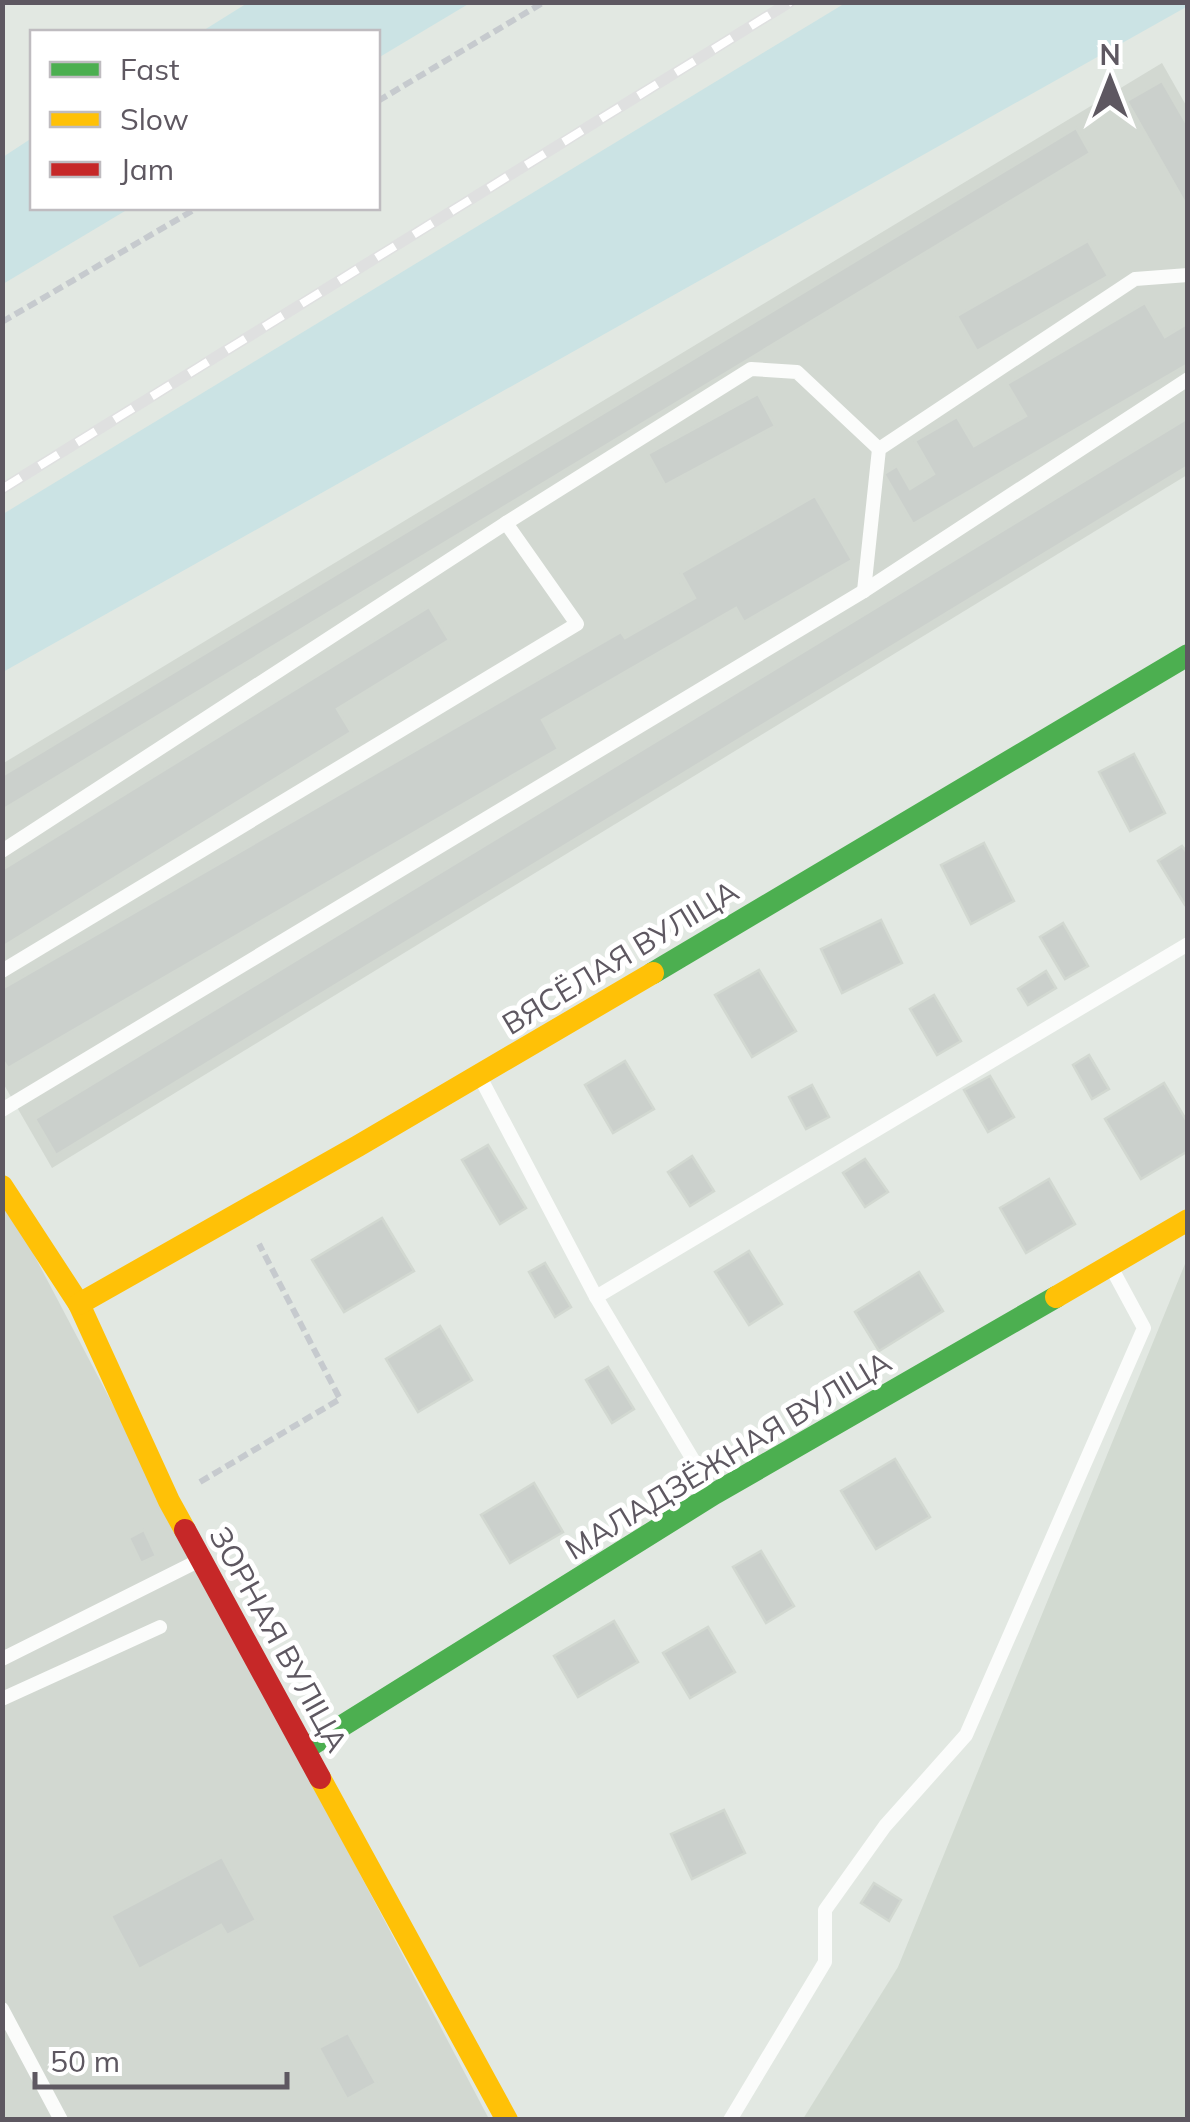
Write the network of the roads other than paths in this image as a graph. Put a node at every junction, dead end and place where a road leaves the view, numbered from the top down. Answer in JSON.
{"nodes":[{"id":1,"x":1188,"y":275,"type":"edge"},
{"id":2,"x":1188,"y":379,"type":"edge"},
{"id":3,"x":878,"y":449,"type":"junction"},
{"id":4,"x":506,"y":523,"type":"junction"},
{"id":5,"x":864,"y":590,"type":"junction"},
{"id":6,"x":1188,"y":655,"type":"edge"},
{"id":7,"x":2,"y":851,"type":"edge"},
{"id":8,"x":1188,"y":944,"type":"edge"},
{"id":9,"x":2,"y":971,"type":"edge"},
{"id":10,"x":479,"y":1075,"type":"junction"},
{"id":11,"x":2,"y":1110,"type":"edge"},
{"id":12,"x":2,"y":1186,"type":"edge"},
{"id":13,"x":1188,"y":1220,"type":"edge"},
{"id":14,"x":1111,"y":1266,"type":"junction"},
{"id":15,"x":596,"y":1297,"type":"junction"},
{"id":16,"x":79,"y":1304,"type":"junction"},
{"id":17,"x":714,"y":1494,"type":"junction"},
{"id":18,"x":201,"y":1560,"type":"junction"},
{"id":19,"x":160,"y":1627,"type":"dead end"},
{"id":20,"x":2,"y":1659,"type":"edge"},
{"id":21,"x":2,"y":1699,"type":"edge"},
{"id":22,"x":304,"y":1749,"type":"junction"},
{"id":23,"x":2,"y":2009,"type":"edge"},
{"id":24,"x":61,"y":2120,"type":"edge"},
{"id":25,"x":507,"y":2120,"type":"edge"},
{"id":26,"x":730,"y":2120,"type":"edge"}],
"edges":[{"from":1,"to":3,"type":"lane"},
{"from":2,"to":5,"type":"lane"},
{"from":3,"to":4,"type":"lane"},
{"from":3,"to":5,"type":"lane"},
{"from":4,"to":7,"type":"lane"},
{"from":4,"to":9,"type":"lane"},
{"from":5,"to":11,"type":"lane"},
{"from":6,"to":10,"type":"street","name":"ВЯСЁЛАЯ ВУЛІЦА"},
{"from":8,"to":15,"type":"lane"},
{"from":10,"to":15,"type":"lane"},
{"from":10,"to":16,"type":"street","name":"ВЯСЁЛАЯ ВУЛІЦА"},
{"from":12,"to":16,"type":"street","name":"ЗОРНАЯ ВУЛІЦА"},
{"from":13,"to":14,"type":"street","name":"МАЛАДЗЁЖНАЯ ВУЛІЦА"},
{"from":14,"to":17,"type":"street","name":"МАЛАДЗЁЖНАЯ ВУЛІЦА"},
{"from":14,"to":26,"type":"lane"},
{"from":15,"to":17,"type":"lane"},
{"from":16,"to":18,"type":"street","name":"ЗОРНАЯ ВУЛІЦА"},
{"from":17,"to":22,"type":"street","name":"МАЛАДЗЁЖНАЯ ВУЛІЦА"},
{"from":18,"to":20,"type":"lane"},
{"from":18,"to":22,"type":"street","name":"ЗОРНАЯ ВУЛІЦА"},
{"from":19,"to":21,"type":"lane"},
{"from":22,"to":25,"type":"street","name":"ЗОРНАЯ ВУЛІЦА"},
{"from":23,"to":24,"type":"lane"}]}
